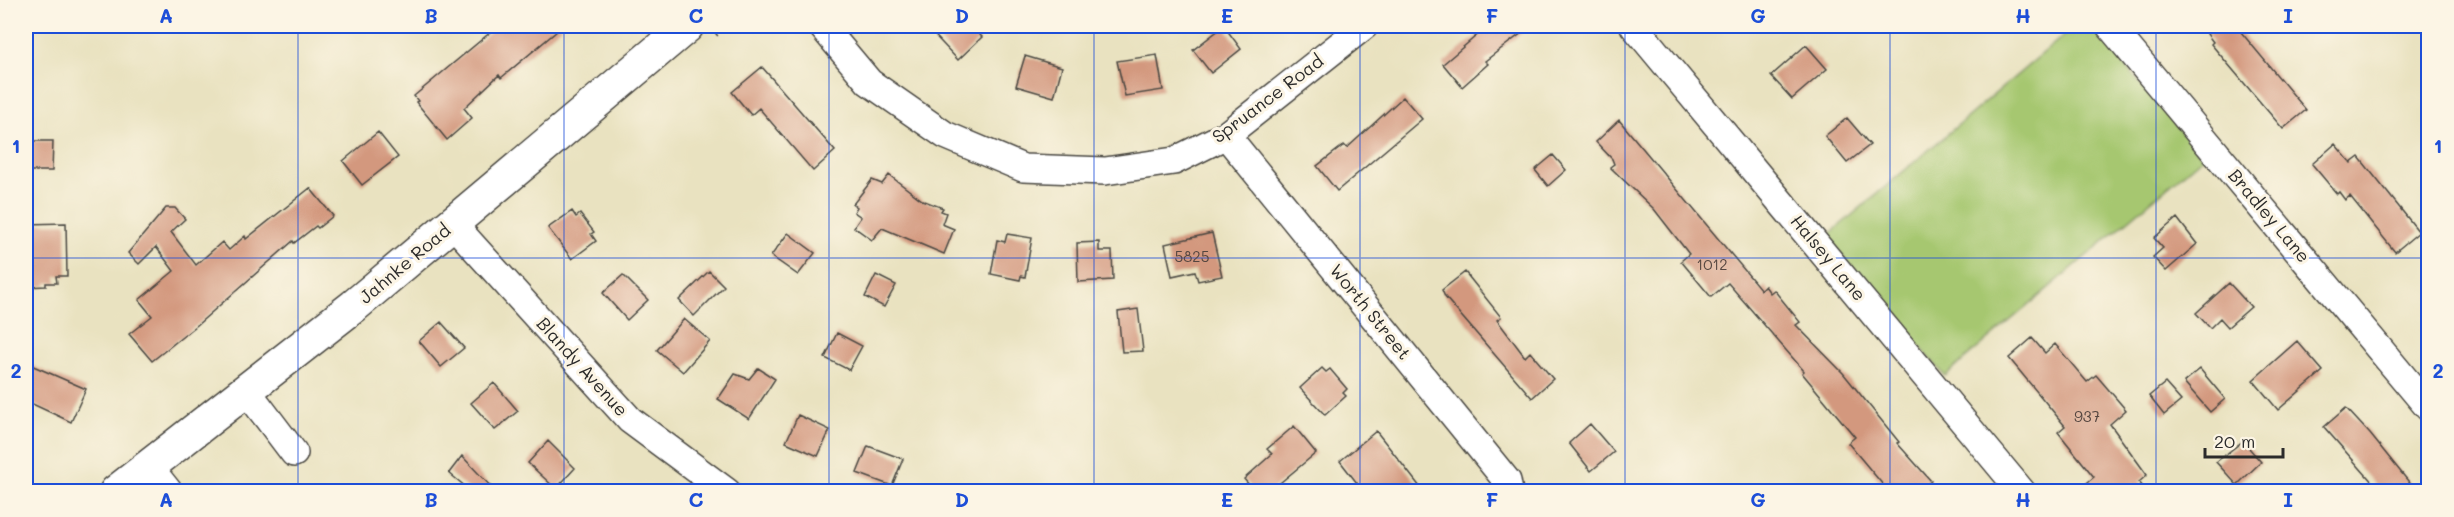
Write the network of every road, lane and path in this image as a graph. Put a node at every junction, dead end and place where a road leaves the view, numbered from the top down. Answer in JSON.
{"nodes":[{"id":1,"x":687,"y":26,"type":"edge"},
{"id":2,"x":822,"y":26,"type":"edge"},
{"id":3,"x":1364,"y":26,"type":"edge"},
{"id":4,"x":1634,"y":26,"type":"edge"},
{"id":5,"x":2110,"y":26,"type":"edge"},
{"id":6,"x":1226,"y":135,"type":"junction"},
{"id":7,"x":453,"y":224,"type":"junction"},
{"id":8,"x":247,"y":391,"type":"junction"},
{"id":9,"x":2428,"y":407,"type":"edge"},
{"id":10,"x":294,"y":453,"type":"dead end"},
{"id":11,"x":159,"y":479,"type":"edge"},
{"id":12,"x":720,"y":490,"type":"edge"},
{"id":13,"x":116,"y":492,"type":"edge"},
{"id":14,"x":1509,"y":492,"type":"edge"},
{"id":15,"x":2022,"y":492,"type":"edge"}],
"edges":[{"from":1,"to":7,"type":"main road","name":"Jahnke Road"},
{"from":2,"to":6,"type":"street","name":"Spruance Road"},
{"from":3,"to":6,"type":"street","name":"Spruance Road"},
{"from":4,"to":15,"type":"street","name":"Halsey Lane"},
{"from":5,"to":9,"type":"street","name":"Bradley Lane"},
{"from":6,"to":14,"type":"street","name":"Worth Street"},
{"from":7,"to":8,"type":"main road","name":"Jahnke Road"},
{"from":7,"to":12,"type":"street","name":"Blandy Avenue"},
{"from":8,"to":10,"type":"street"},
{"from":8,"to":11,"type":"main road","name":"Jahnke Road"},
{"from":11,"to":13,"type":"main road","name":"Jahnke Road"}]}
